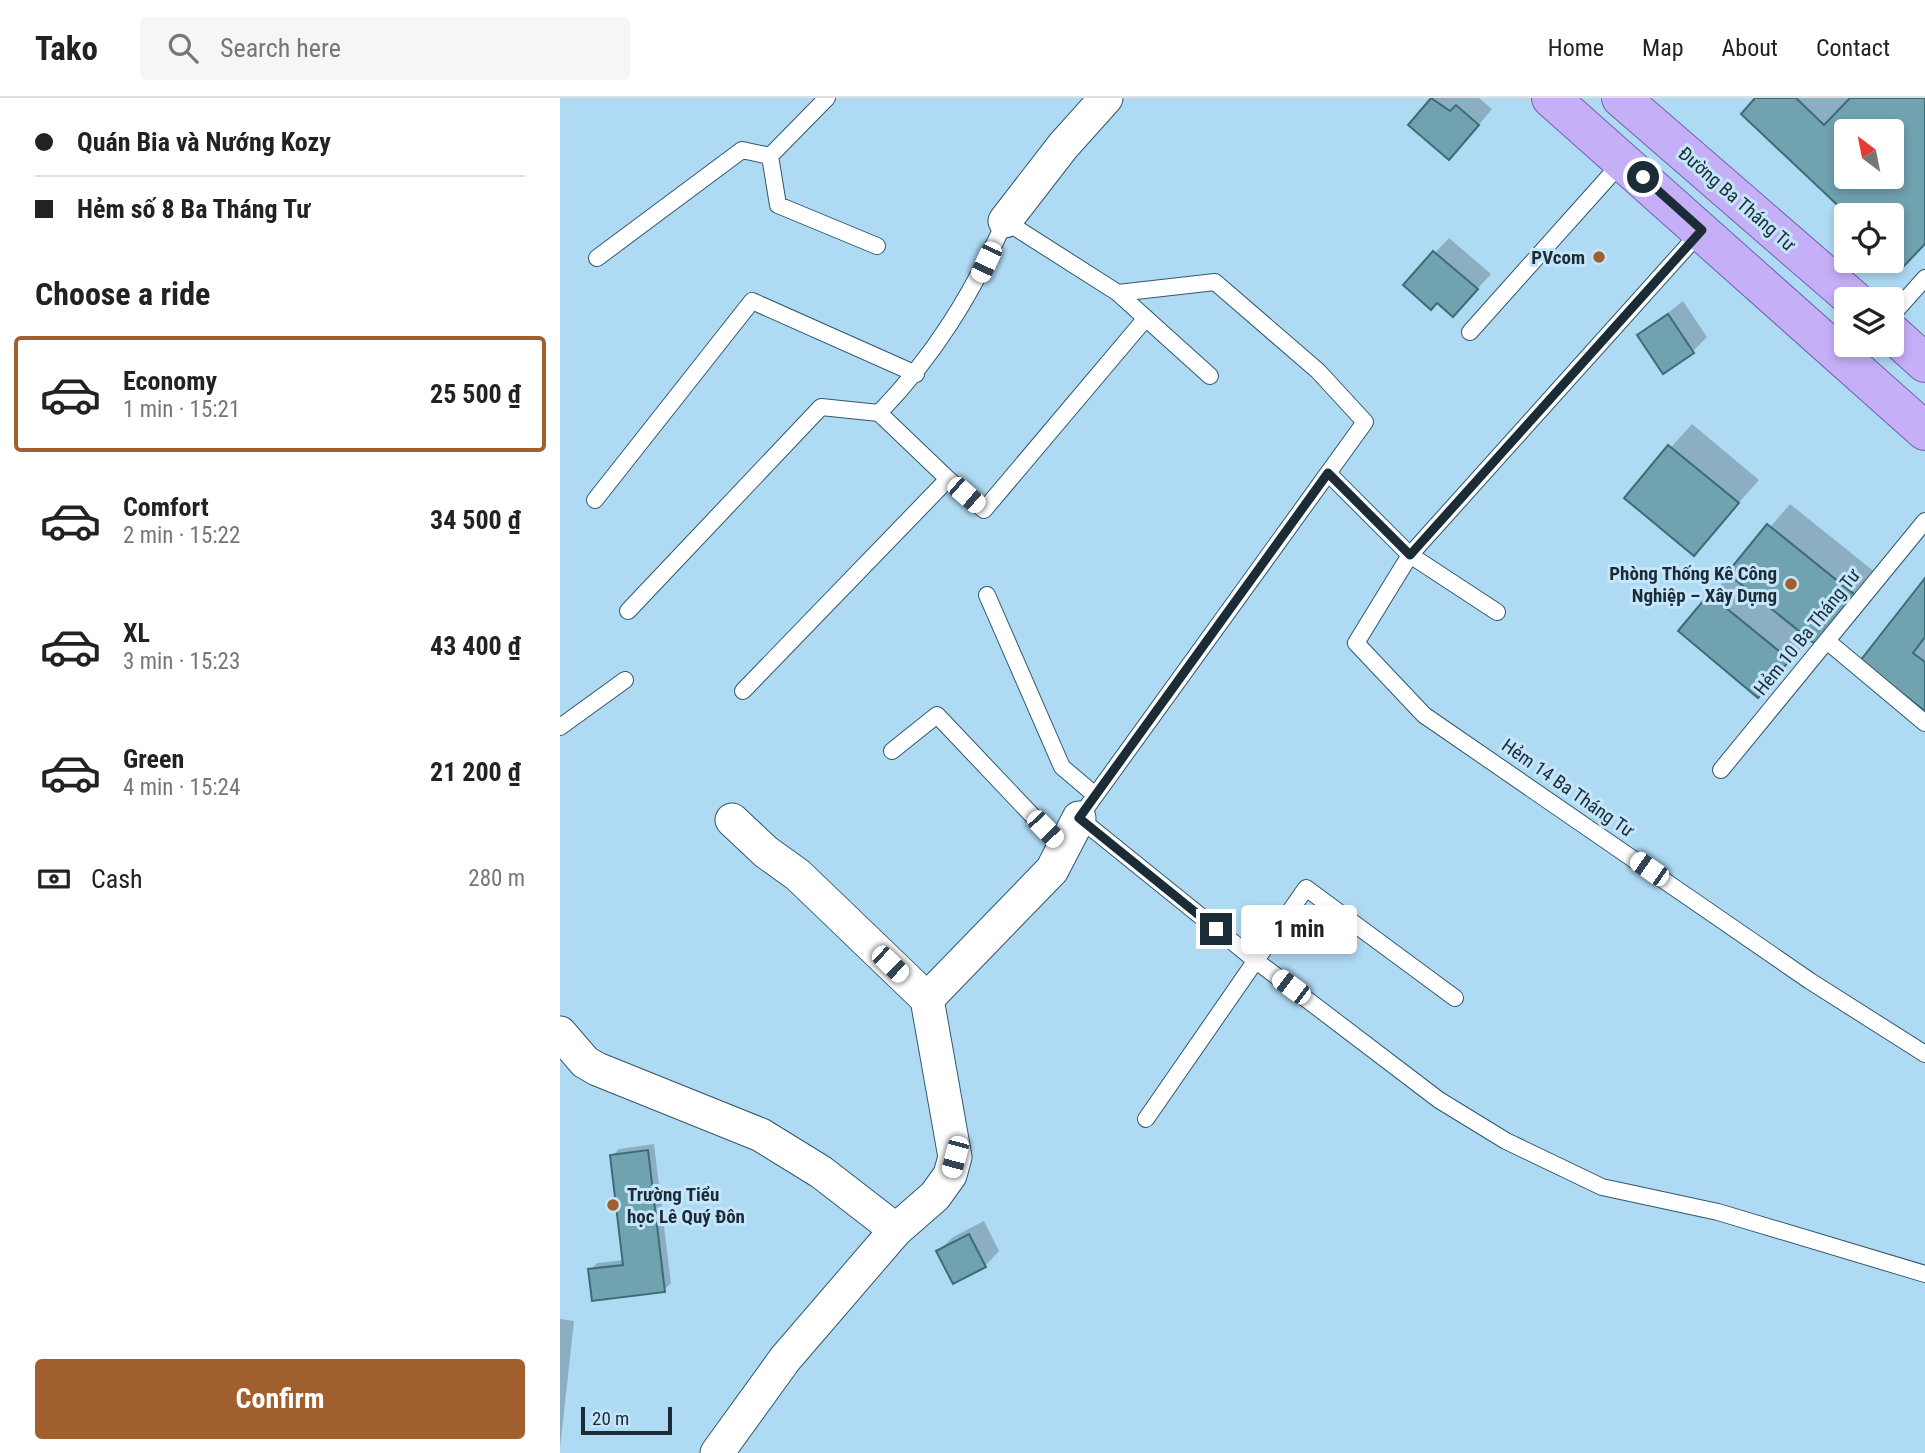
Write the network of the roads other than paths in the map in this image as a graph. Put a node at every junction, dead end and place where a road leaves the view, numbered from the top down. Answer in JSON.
{"nodes":[{"id":1,"x":827,"y":98,"type":"edge"},
{"id":2,"x":1106,"y":98,"type":"edge"},
{"id":3,"x":1551,"y":98,"type":"edge"},
{"id":4,"x":1621,"y":98,"type":"edge"},
{"id":5,"x":770,"y":156,"type":"junction"},
{"id":6,"x":1624,"y":160,"type":"junction"},
{"id":7,"x":1005,"y":221,"type":"junction"},
{"id":8,"x":1702,"y":230,"type":"junction"},
{"id":9,"x":877,"y":246,"type":"dead end"},
{"id":10,"x":597,"y":258,"type":"dead end"},
{"id":11,"x":1925,"y":278,"type":"edge"},
{"id":12,"x":1839,"y":287,"type":"edge"},
{"id":13,"x":1118,"y":293,"type":"junction"},
{"id":14,"x":1904,"y":302,"type":"edge"},
{"id":15,"x":1146,"y":318,"type":"junction"},
{"id":16,"x":1470,"y":332,"type":"dead end"},
{"id":17,"x":1904,"y":344,"type":"edge"},
{"id":18,"x":1925,"y":363,"type":"edge"},
{"id":19,"x":916,"y":374,"type":"junction"},
{"id":20,"x":1210,"y":376,"type":"dead end"},
{"id":21,"x":879,"y":413,"type":"junction"},
{"id":22,"x":1925,"y":431,"type":"edge"},
{"id":23,"x":1328,"y":473,"type":"junction"},
{"id":24,"x":948,"y":479,"type":"junction"},
{"id":25,"x":596,"y":500,"type":"dead end"},
{"id":26,"x":1925,"y":521,"type":"edge"},
{"id":27,"x":1410,"y":555,"type":"junction"},
{"id":28,"x":987,"y":595,"type":"dead end"},
{"id":29,"x":628,"y":611,"type":"dead end"},
{"id":30,"x":1497,"y":612,"type":"dead end"},
{"id":31,"x":1827,"y":641,"type":"junction"},
{"id":32,"x":625,"y":680,"type":"dead end"},
{"id":33,"x":743,"y":691,"type":"dead end"},
{"id":34,"x":1925,"y":723,"type":"edge"},
{"id":35,"x":560,"y":727,"type":"edge"},
{"id":36,"x":892,"y":751,"type":"dead end"},
{"id":37,"x":1721,"y":770,"type":"dead end"},
{"id":38,"x":1087,"y":807,"type":"junction"},
{"id":39,"x":732,"y":820,"type":"dead end"},
{"id":40,"x":1063,"y":848,"type":"junction"},
{"id":41,"x":1255,"y":960,"type":"junction"},
{"id":42,"x":1455,"y":998,"type":"dead end"},
{"id":43,"x":927,"y":999,"type":"junction"},
{"id":44,"x":560,"y":1033,"type":"edge"},
{"id":45,"x":1925,"y":1054,"type":"edge"},
{"id":46,"x":1146,"y":1119,"type":"dead end"},
{"id":47,"x":896,"y":1230,"type":"junction"},
{"id":48,"x":1925,"y":1274,"type":"edge"},
{"id":49,"x":717,"y":1453,"type":"edge"}],
"edges":[{"from":1,"to":5,"type":"lane"},
{"from":2,"to":7,"type":"street"},
{"from":3,"to":6,"type":"main road"},
{"from":4,"to":12,"type":"main road","name":"Đường Ba Tháng Tư"},
{"from":5,"to":9,"type":"lane"},
{"from":5,"to":10,"type":"lane"},
{"from":6,"to":8,"type":"main road"},
{"from":6,"to":16,"type":"lane"},
{"from":7,"to":13,"type":"lane"},
{"from":7,"to":19,"type":"lane"},
{"from":8,"to":22,"type":"main road"},
{"from":8,"to":27,"type":"lane"},
{"from":11,"to":14,"type":"lane"},
{"from":13,"to":15,"type":"lane"},
{"from":13,"to":23,"type":"lane"},
{"from":15,"to":20,"type":"lane"},
{"from":15,"to":24,"type":"lane"},
{"from":17,"to":18,"type":"main road"},
{"from":19,"to":21,"type":"lane"},
{"from":19,"to":25,"type":"lane"},
{"from":21,"to":24,"type":"lane"},
{"from":21,"to":29,"type":"lane"},
{"from":23,"to":27,"type":"lane"},
{"from":23,"to":38,"type":"lane"},
{"from":24,"to":33,"type":"lane"},
{"from":26,"to":31,"type":"lane","name":"Hẻm 10 Ba Tháng Tư"},
{"from":27,"to":30,"type":"lane"},
{"from":27,"to":45,"type":"lane","name":"Hẻm 14 Ba Tháng Tư"},
{"from":28,"to":38,"type":"lane"},
{"from":31,"to":34,"type":"lane"},
{"from":31,"to":37,"type":"lane","name":"Hẻm 10 Ba Tháng Tư"},
{"from":32,"to":35,"type":"lane"},
{"from":36,"to":40,"type":"lane"},
{"from":38,"to":40,"type":"street"},
{"from":38,"to":41,"type":"lane"},
{"from":39,"to":43,"type":"street"},
{"from":40,"to":43,"type":"street"},
{"from":41,"to":42,"type":"lane"},
{"from":41,"to":46,"type":"lane"},
{"from":41,"to":48,"type":"lane"},
{"from":43,"to":47,"type":"street"},
{"from":44,"to":47,"type":"street"},
{"from":47,"to":49,"type":"street"}]}
